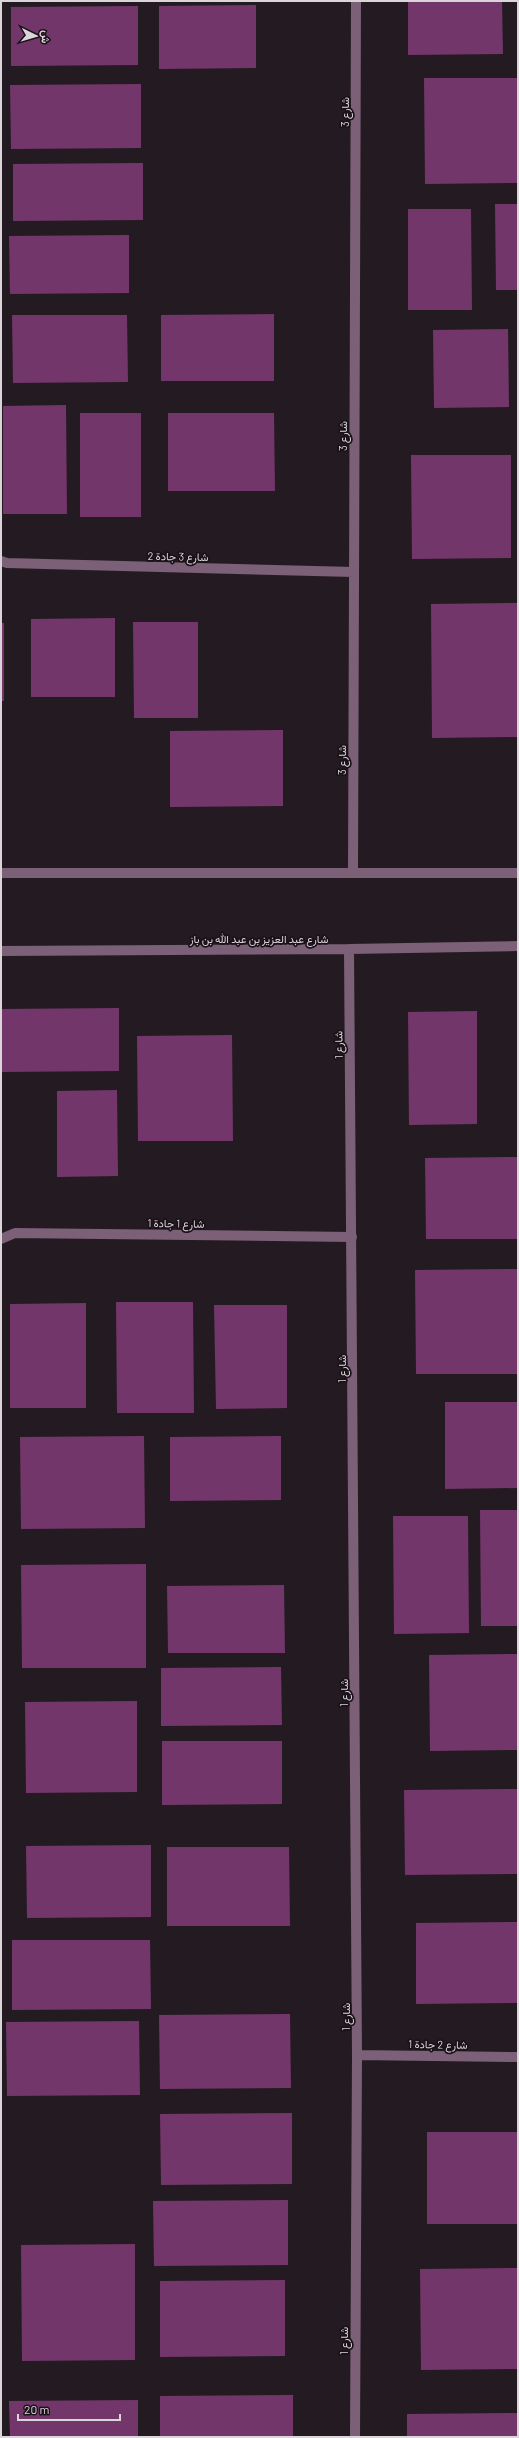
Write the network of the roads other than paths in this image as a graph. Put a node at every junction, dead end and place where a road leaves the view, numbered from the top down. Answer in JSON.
{"nodes":[{"id":1,"x":356,"y":1,"type":"edge"},
{"id":2,"x":1,"y":561,"type":"edge"},
{"id":3,"x":354,"y":572,"type":"junction"},
{"id":4,"x":352,"y":872,"type":"junction"},
{"id":5,"x":1,"y":873,"type":"edge"},
{"id":6,"x":518,"y":873,"type":"edge"},
{"id":7,"x":518,"y":946,"type":"edge"},
{"id":8,"x":349,"y":950,"type":"junction"},
{"id":9,"x":1,"y":951,"type":"edge"},
{"id":10,"x":352,"y":1237,"type":"junction"},
{"id":11,"x":1,"y":1239,"type":"edge"},
{"id":12,"x":357,"y":2056,"type":"junction"},
{"id":13,"x":518,"y":2057,"type":"edge"},
{"id":14,"x":355,"y":2437,"type":"edge"}],
"edges":[{"from":1,"to":3,"type":"street","name":"شارع 3"},
{"from":2,"to":3,"type":"street","name":"شارع 3 جادة 2"},
{"from":3,"to":4,"type":"street","name":"شارع 3"},
{"from":4,"to":5,"type":"street"},
{"from":4,"to":6,"type":"street"},
{"from":7,"to":8,"type":"street","name":"شارع عبد العزيز بن عبد الله بن باز"},
{"from":8,"to":9,"type":"street","name":"شارع عبد العزيز بن عبد الله بن باز"},
{"from":8,"to":10,"type":"street","name":"شارع 1"},
{"from":10,"to":11,"type":"street","name":"شارع 1 جادة 1"},
{"from":10,"to":12,"type":"street","name":"شارع 1"},
{"from":12,"to":13,"type":"street","name":"شارع 2 جادة 1"},
{"from":12,"to":14,"type":"street","name":"شارع 1"}]}
